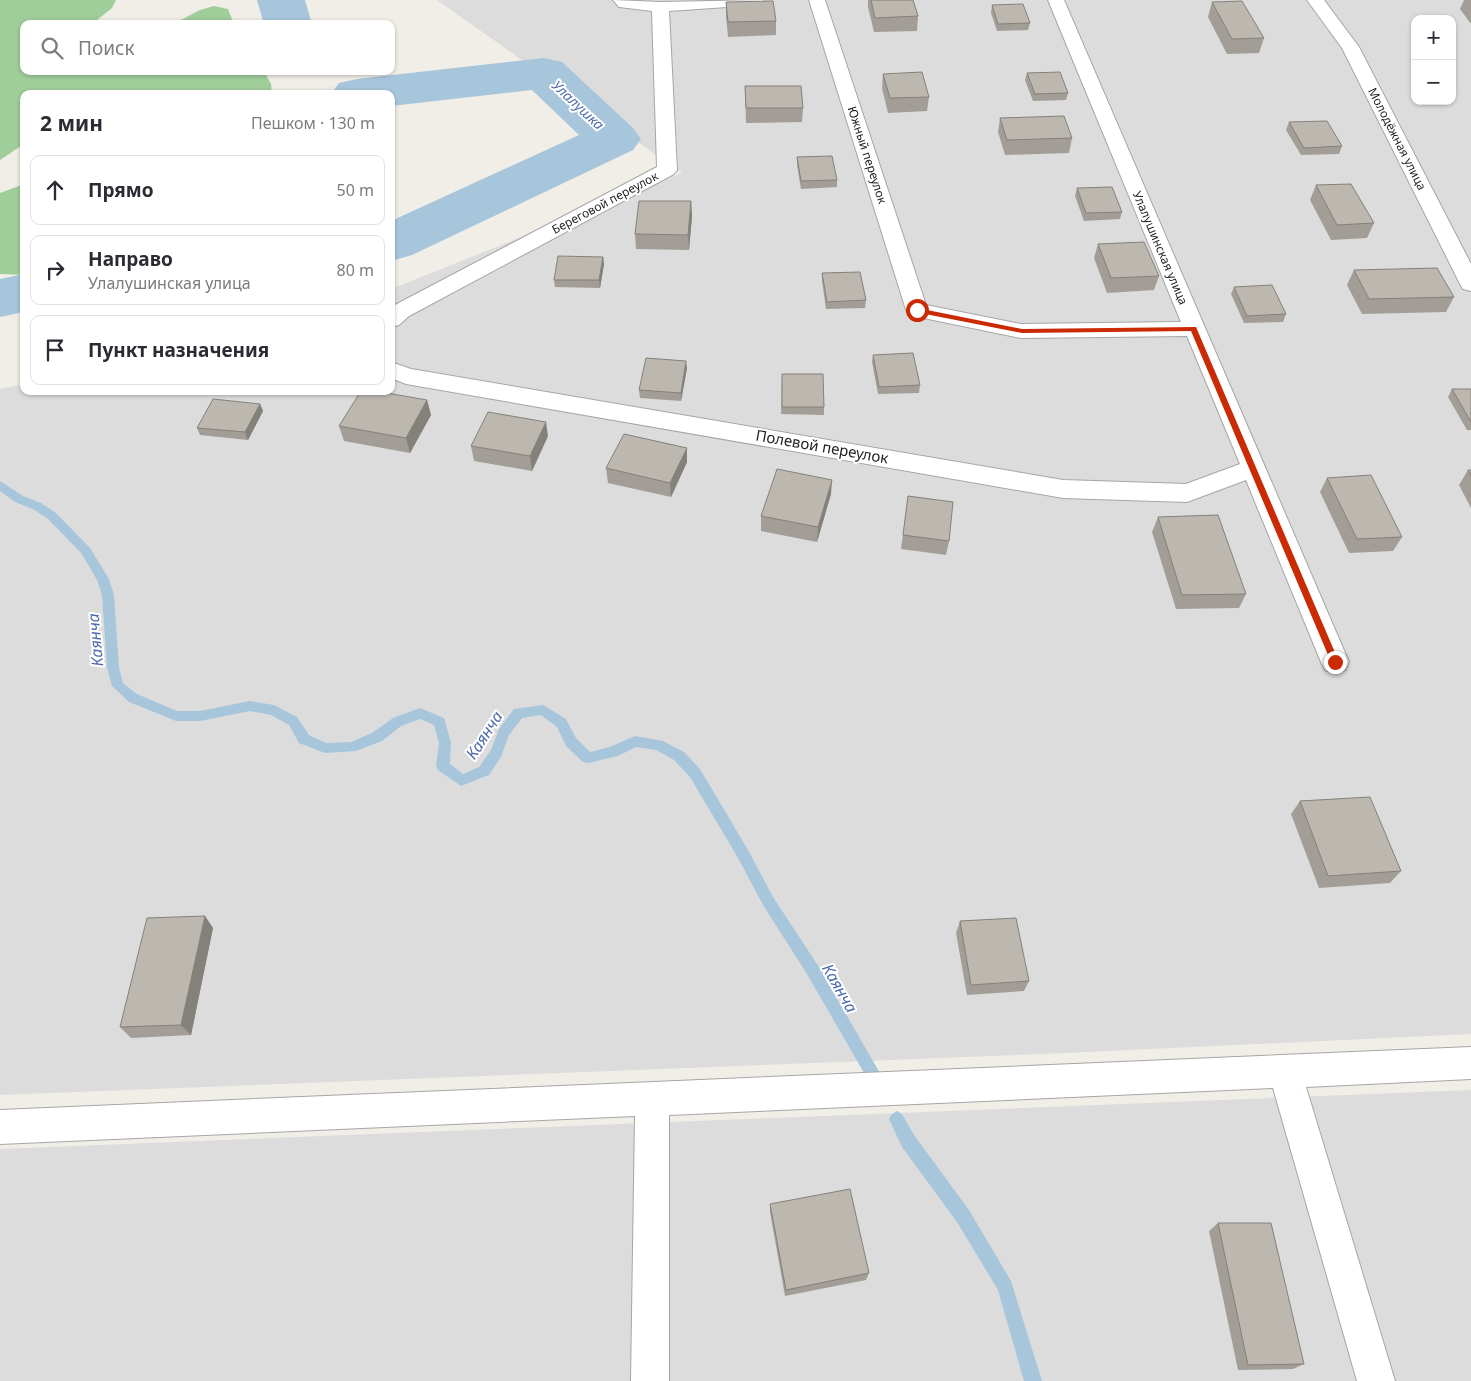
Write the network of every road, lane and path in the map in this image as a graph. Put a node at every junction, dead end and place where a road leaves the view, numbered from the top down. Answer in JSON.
{"nodes":[{"id":1,"x":621,"y":0,"type":"edge"},
{"id":2,"x":756,"y":0,"type":"edge"},
{"id":3,"x":817,"y":0,"type":"edge"},
{"id":4,"x":1056,"y":0,"type":"edge"},
{"id":5,"x":1315,"y":0,"type":"edge"},
{"id":6,"x":660,"y":7,"type":"junction"},
{"id":7,"x":1471,"y":284,"type":"edge"},
{"id":8,"x":395,"y":316,"type":"edge"},
{"id":9,"x":1194,"y":328,"type":"junction"},
{"id":10,"x":395,"y":370,"type":"edge"},
{"id":11,"x":1252,"y":469,"type":"junction"},
{"id":12,"x":1335,"y":662,"type":"dead end"},
{"id":13,"x":1471,"y":1063,"type":"edge"},
{"id":14,"x":1285,"y":1071,"type":"junction"},
{"id":15,"x":652,"y":1099,"type":"junction"},
{"id":16,"x":1,"y":1131,"type":"edge"},
{"id":17,"x":650,"y":1381,"type":"edge"},
{"id":18,"x":1376,"y":1381,"type":"edge"}],
"edges":[{"from":1,"to":6,"type":"street"},
{"from":2,"to":6,"type":"street"},
{"from":3,"to":9,"type":"street","name":"Южный переулок"},
{"from":4,"to":9,"type":"street","name":"Улалушинская улица"},
{"from":5,"to":7,"type":"street","name":"Молодёжная улица"},
{"from":6,"to":8,"type":"street","name":"Береговой переулок"},
{"from":9,"to":11,"type":"street","name":"Улалушинская улица"},
{"from":10,"to":11,"type":"street","name":"Полевой переулок"},
{"from":11,"to":12,"type":"street","name":"Улалушинская улица"},
{"from":13,"to":14,"type":"street"},
{"from":14,"to":15,"type":"street"},
{"from":14,"to":18,"type":"street"},
{"from":15,"to":16,"type":"street"},
{"from":15,"to":17,"type":"street"}]}
